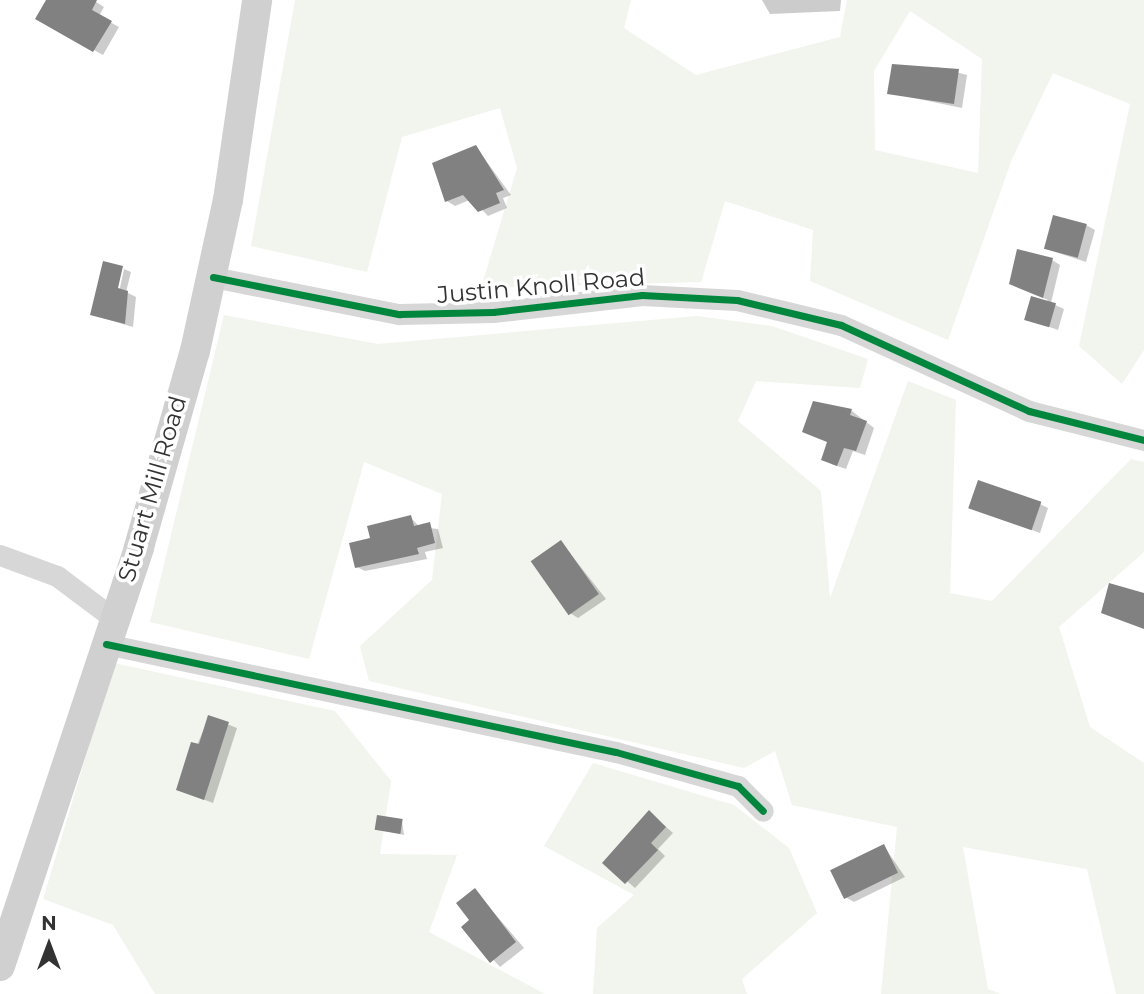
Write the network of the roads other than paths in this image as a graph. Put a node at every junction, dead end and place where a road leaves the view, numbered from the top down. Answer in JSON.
{"nodes":[{"id":1,"x":257,"y":0,"type":"edge"},
{"id":2,"x":213,"y":276,"type":"junction"},
{"id":3,"x":1144,"y":440,"type":"edge"},
{"id":4,"x":0,"y":555,"type":"edge"},
{"id":5,"x":110,"y":631,"type":"junction"},
{"id":6,"x":763,"y":811,"type":"dead end"},
{"id":7,"x":1,"y":959,"type":"edge"}],
"edges":[{"from":1,"to":2,"type":"main road","name":"Stuart Mill Road"},
{"from":2,"to":3,"type":"street","name":"Justin Knoll Road"},
{"from":2,"to":5,"type":"main road","name":"Stuart Mill Road"},
{"from":4,"to":5,"type":"street"},
{"from":5,"to":6,"type":"street"},
{"from":5,"to":7,"type":"main road","name":"Stuart Mill Road"}]}
